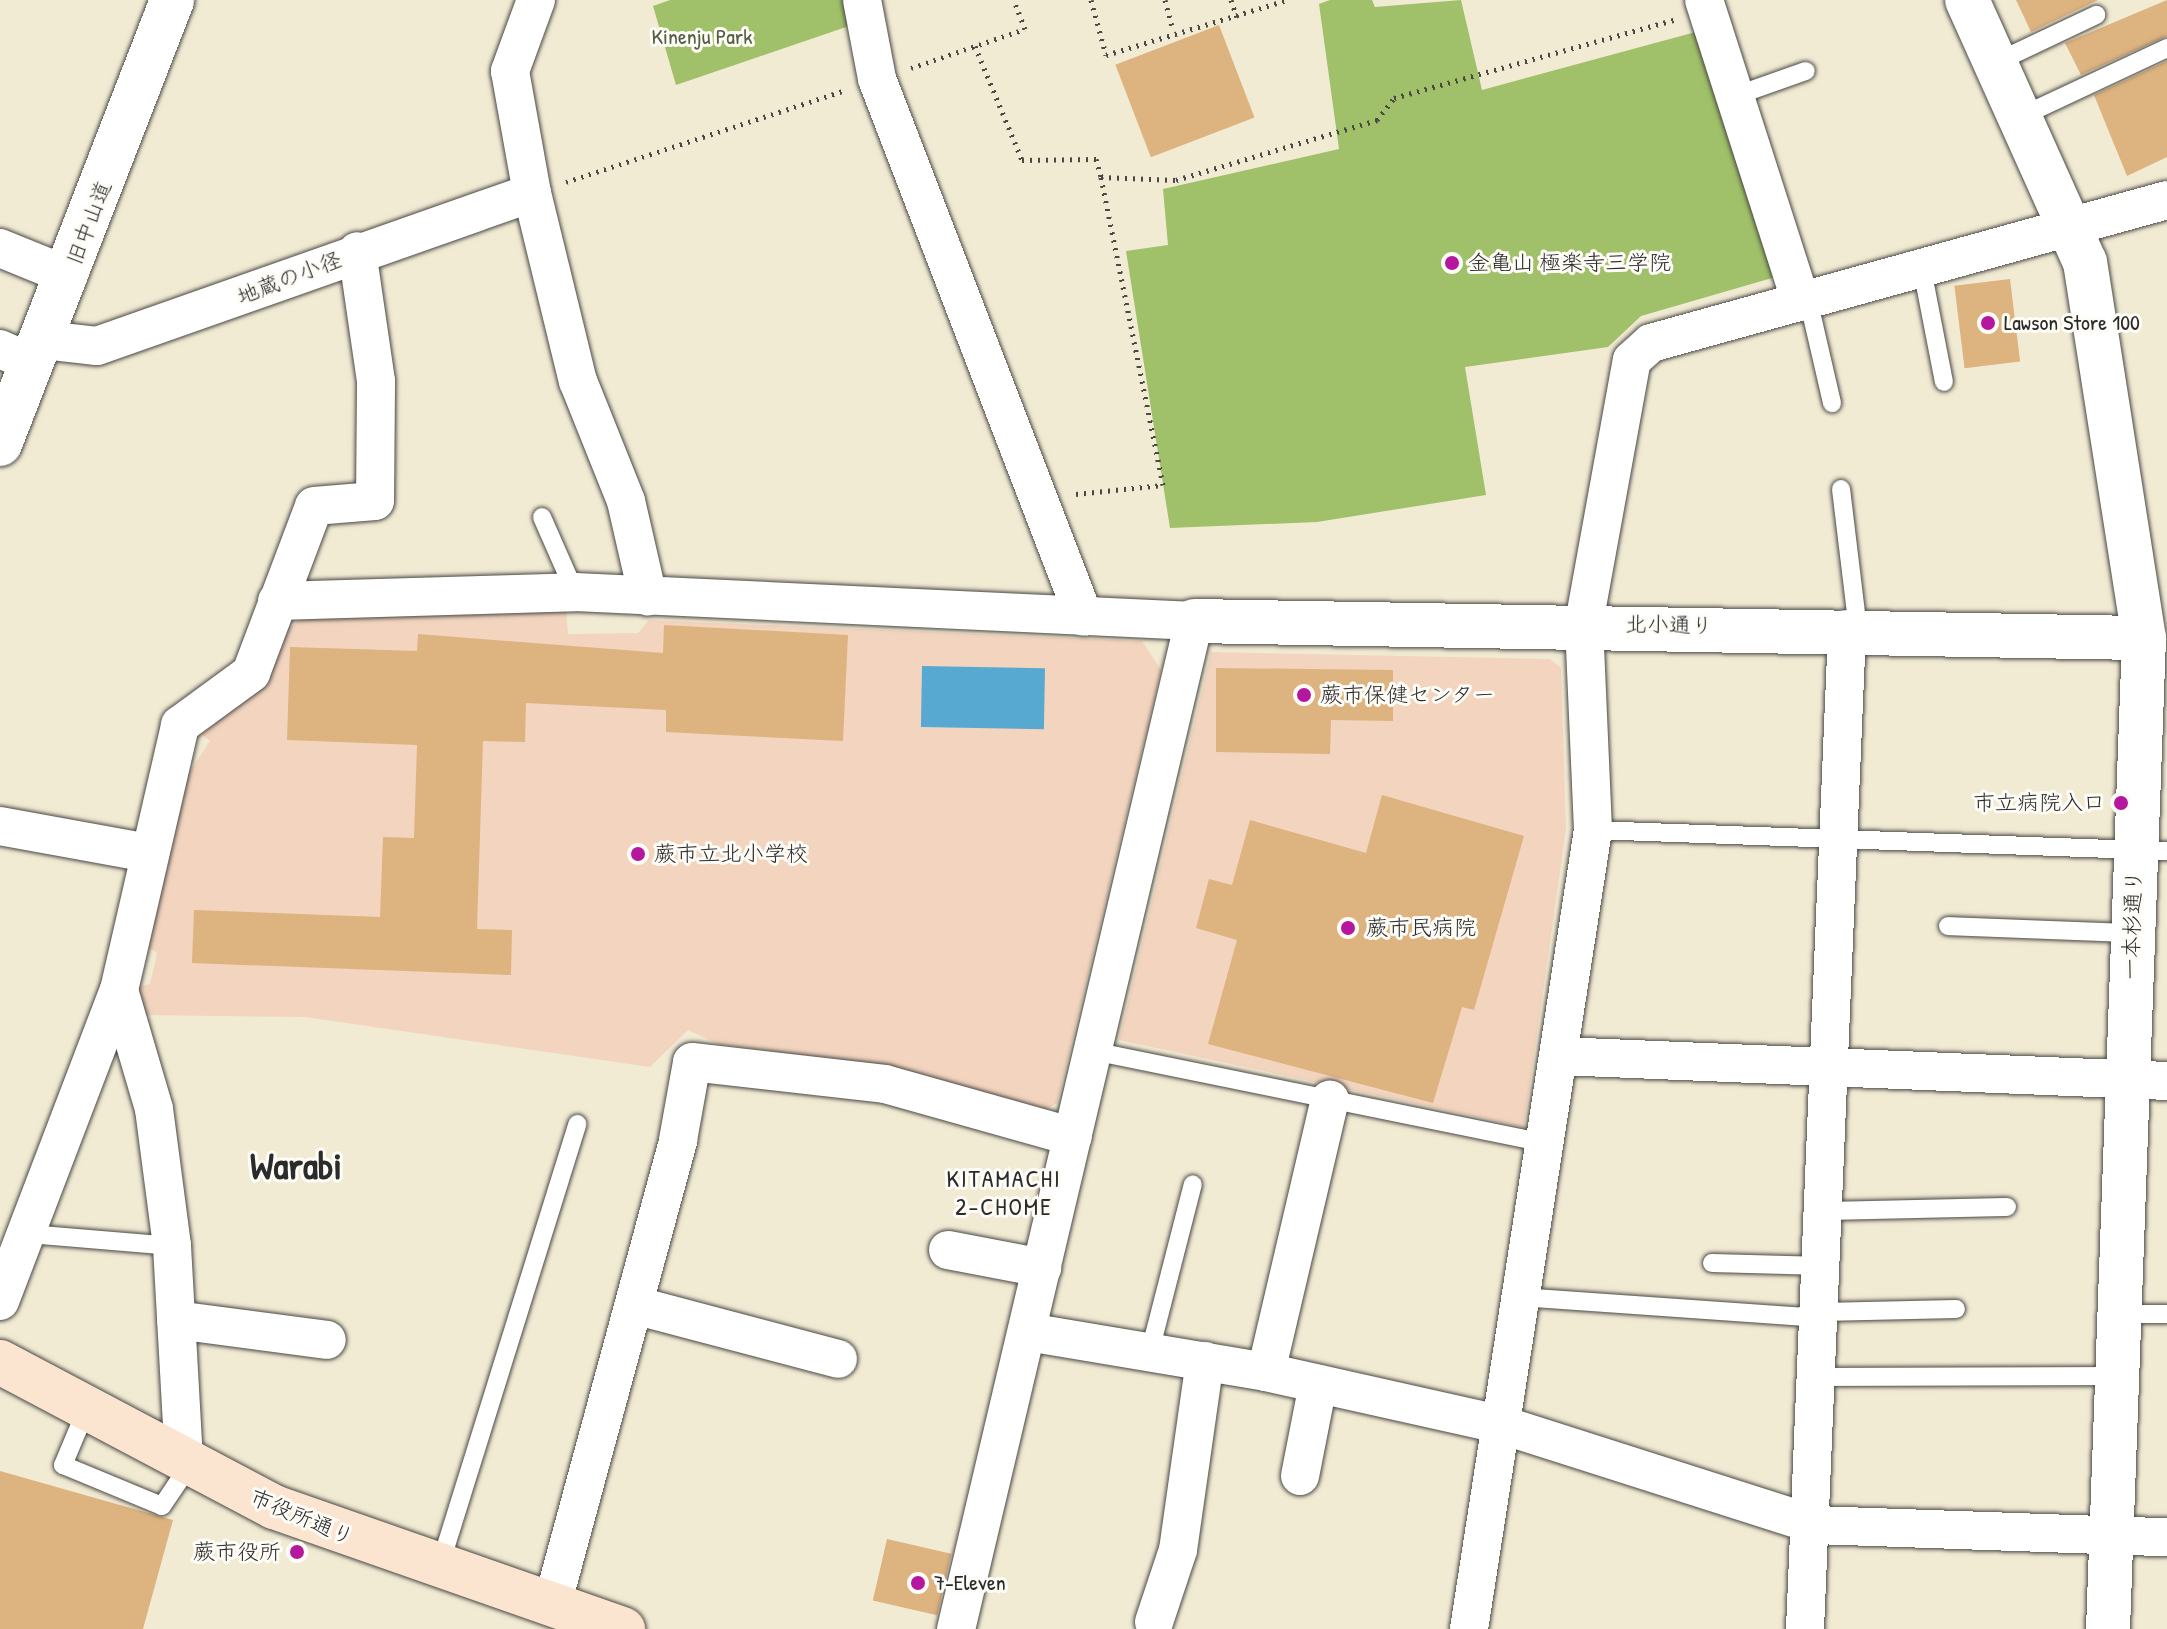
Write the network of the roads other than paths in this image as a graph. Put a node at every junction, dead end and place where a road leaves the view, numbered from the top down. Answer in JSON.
{"nodes":[{"id":1,"x":172,"y":0,"type":"edge"},
{"id":2,"x":536,"y":0,"type":"edge"},
{"id":3,"x":862,"y":0,"type":"edge"},
{"id":4,"x":1967,"y":0,"type":"edge"},
{"id":5,"x":1705,"y":5,"type":"edge"},
{"id":6,"x":2096,"y":15,"type":"dead end"},
{"id":7,"x":2167,"y":48,"type":"edge"},
{"id":8,"x":1997,"y":62,"type":"junction"},
{"id":9,"x":1806,"y":71,"type":"dead end"},
{"id":10,"x":1735,"y":96,"type":"junction"},
{"id":11,"x":2022,"y":116,"type":"junction"},
{"id":12,"x":532,"y":193,"type":"junction"},
{"id":13,"x":2167,"y":200,"type":"edge"},
{"id":14,"x":2074,"y":227,"type":"junction"},
{"id":15,"x":0,"y":248,"type":"edge"},
{"id":16,"x":357,"y":251,"type":"junction"},
{"id":17,"x":1922,"y":269,"type":"junction"},
{"id":18,"x":69,"y":276,"type":"junction"},
{"id":19,"x":1805,"y":300,"type":"junction"},
{"id":20,"x":26,"y":351,"type":"edge"},
{"id":21,"x":1944,"y":382,"type":"dead end"},
{"id":22,"x":1832,"y":403,"type":"dead end"},
{"id":23,"x":0,"y":444,"type":"edge"},
{"id":24,"x":1841,"y":489,"type":"dead end"},
{"id":25,"x":542,"y":517,"type":"dead end"},
{"id":26,"x":575,"y":592,"type":"junction"},
{"id":27,"x":648,"y":597,"type":"junction"},
{"id":28,"x":277,"y":601,"type":"junction"},
{"id":29,"x":1084,"y":617,"type":"junction"},
{"id":30,"x":1194,"y":621,"type":"junction"},
{"id":31,"x":1584,"y":623,"type":"junction"},
{"id":32,"x":1852,"y":629,"type":"junction"},
{"id":33,"x":2155,"y":636,"type":"edge"},
{"id":34,"x":0,"y":826,"type":"edge"},
{"id":35,"x":1593,"y":830,"type":"junction"},
{"id":36,"x":1839,"y":842,"type":"junction"},
{"id":37,"x":2151,"y":851,"type":"edge"},
{"id":38,"x":148,"y":853,"type":"junction"},
{"id":39,"x":1948,"y":926,"type":"dead end"},
{"id":40,"x":2132,"y":933,"type":"junction"},
{"id":41,"x":119,"y":990,"type":"junction"},
{"id":42,"x":1093,"y":1051,"type":"junction"},
{"id":43,"x":1559,"y":1056,"type":"junction"},
{"id":44,"x":1830,"y":1069,"type":"junction"},
{"id":45,"x":2147,"y":1080,"type":"edge"},
{"id":46,"x":1330,"y":1099,"type":"junction"},
{"id":47,"x":577,"y":1124,"type":"dead end"},
{"id":48,"x":1073,"y":1137,"type":"junction"},
{"id":49,"x":1545,"y":1143,"type":"junction"},
{"id":50,"x":1193,"y":1184,"type":"dead end"},
{"id":51,"x":2007,"y":1207,"type":"dead end"},
{"id":52,"x":1825,"y":1211,"type":"junction"},
{"id":53,"x":29,"y":1234,"type":"junction"},
{"id":54,"x":172,"y":1246,"type":"junction"},
{"id":55,"x":948,"y":1250,"type":"dead end"},
{"id":56,"x":1712,"y":1263,"type":"dead end"},
{"id":57,"x":1824,"y":1266,"type":"junction"},
{"id":58,"x":1042,"y":1268,"type":"junction"},
{"id":59,"x":1520,"y":1297,"type":"junction"},
{"id":60,"x":0,"y":1301,"type":"edge"},
{"id":61,"x":634,"y":1305,"type":"junction"},
{"id":62,"x":1956,"y":1309,"type":"dead end"},
{"id":63,"x":2118,"y":1314,"type":"junction"},
{"id":64,"x":2167,"y":1314,"type":"edge"},
{"id":65,"x":1822,"y":1315,"type":"junction"},
{"id":66,"x":176,"y":1320,"type":"junction"},
{"id":67,"x":1027,"y":1332,"type":"junction"},
{"id":68,"x":327,"y":1340,"type":"dead end"},
{"id":69,"x":1150,"y":1351,"type":"junction"},
{"id":70,"x":838,"y":1359,"type":"dead end"},
{"id":71,"x":1205,"y":1361,"type":"junction"},
{"id":72,"x":0,"y":1362,"type":"edge"},
{"id":73,"x":1266,"y":1372,"type":"junction"},
{"id":74,"x":2116,"y":1376,"type":"junction"},
{"id":75,"x":1820,"y":1377,"type":"junction"},
{"id":76,"x":1318,"y":1384,"type":"junction"},
{"id":77,"x":87,"y":1407,"type":"junction"},
{"id":78,"x":1499,"y":1424,"type":"junction"},
{"id":79,"x":188,"y":1461,"type":"junction"},
{"id":80,"x":1300,"y":1476,"type":"dead end"},
{"id":81,"x":1815,"y":1525,"type":"junction"},
{"id":82,"x":2111,"y":1535,"type":"junction"},
{"id":83,"x":2167,"y":1537,"type":"edge"},
{"id":84,"x":439,"y":1569,"type":"junction"},
{"id":85,"x":552,"y":1605,"type":"junction"},
{"id":86,"x":1154,"y":1622,"type":"dead end"},
{"id":87,"x":623,"y":1629,"type":"edge"},
{"id":88,"x":956,"y":1629,"type":"edge"},
{"id":89,"x":1469,"y":1629,"type":"edge"},
{"id":90,"x":1805,"y":1629,"type":"edge"},
{"id":91,"x":2108,"y":1629,"type":"edge"}],
"edges":[{"from":1,"to":18,"type":"street","name":"旧中山道"},
{"from":2,"to":12,"type":"street"},
{"from":3,"to":29,"type":"street"},
{"from":4,"to":8,"type":"street","name":"一本杉通り"},
{"from":5,"to":10,"type":"street"},
{"from":6,"to":8,"type":"lane"},
{"from":7,"to":11,"type":"lane"},
{"from":8,"to":11,"type":"street","name":"一本杉通り"},
{"from":9,"to":10,"type":"lane"},
{"from":10,"to":19,"type":"street"},
{"from":11,"to":14,"type":"street","name":"一本杉通り"},
{"from":12,"to":16,"type":"street","name":"地蔵の小径"},
{"from":12,"to":27,"type":"street"},
{"from":13,"to":14,"type":"street"},
{"from":14,"to":17,"type":"street"},
{"from":14,"to":33,"type":"street","name":"一本杉通り"},
{"from":15,"to":18,"type":"street"},
{"from":16,"to":20,"type":"street","name":"地蔵の小径"},
{"from":16,"to":28,"type":"street"},
{"from":17,"to":19,"type":"street"},
{"from":17,"to":21,"type":"lane"},
{"from":18,"to":20,"type":"street","name":"旧中山道"},
{"from":19,"to":22,"type":"lane"},
{"from":19,"to":31,"type":"street"},
{"from":20,"to":23,"type":"street","name":"旧中山道"},
{"from":24,"to":32,"type":"lane"},
{"from":25,"to":26,"type":"lane"},
{"from":26,"to":27,"type":"street"},
{"from":26,"to":28,"type":"street"},
{"from":27,"to":29,"type":"street"},
{"from":28,"to":38,"type":"street"},
{"from":29,"to":30,"type":"street"},
{"from":30,"to":31,"type":"street","name":"北小通り"},
{"from":30,"to":42,"type":"street"},
{"from":31,"to":32,"type":"street","name":"北小通り"},
{"from":31,"to":35,"type":"street"},
{"from":32,"to":33,"type":"street","name":"北小通り"},
{"from":32,"to":36,"type":"street"},
{"from":33,"to":37,"type":"street","name":"一本杉通り"},
{"from":34,"to":38,"type":"street"},
{"from":35,"to":36,"type":"lane"},
{"from":35,"to":43,"type":"street"},
{"from":36,"to":37,"type":"lane"},
{"from":36,"to":44,"type":"street"},
{"from":37,"to":40,"type":"street","name":"一本杉通り"},
{"from":38,"to":41,"type":"street"},
{"from":39,"to":40,"type":"lane"},
{"from":40,"to":45,"type":"street","name":"一本杉通り"},
{"from":41,"to":53,"type":"street"},
{"from":41,"to":54,"type":"street"},
{"from":42,"to":46,"type":"lane"},
{"from":42,"to":48,"type":"street"},
{"from":43,"to":44,"type":"street"},
{"from":43,"to":49,"type":"street"},
{"from":44,"to":45,"type":"street"},
{"from":44,"to":52,"type":"street"},
{"from":45,"to":63,"type":"street","name":"一本杉通り"},
{"from":46,"to":49,"type":"lane"},
{"from":46,"to":73,"type":"street"},
{"from":47,"to":84,"type":"lane"},
{"from":48,"to":58,"type":"street"},
{"from":48,"to":61,"type":"street"},
{"from":49,"to":59,"type":"street"},
{"from":50,"to":69,"type":"lane"},
{"from":51,"to":52,"type":"lane"},
{"from":52,"to":57,"type":"street"},
{"from":53,"to":54,"type":"lane"},
{"from":53,"to":60,"type":"street"},
{"from":54,"to":66,"type":"street"},
{"from":55,"to":58,"type":"street"},
{"from":56,"to":57,"type":"lane"},
{"from":57,"to":65,"type":"street"},
{"from":58,"to":67,"type":"street"},
{"from":59,"to":65,"type":"lane"},
{"from":59,"to":78,"type":"street"},
{"from":61,"to":70,"type":"street"},
{"from":61,"to":85,"type":"street"},
{"from":62,"to":65,"type":"lane"},
{"from":63,"to":64,"type":"lane"},
{"from":63,"to":74,"type":"street","name":"一本杉通り"},
{"from":65,"to":75,"type":"street"},
{"from":66,"to":68,"type":"street"},
{"from":66,"to":79,"type":"street"},
{"from":67,"to":69,"type":"street"},
{"from":67,"to":88,"type":"street"},
{"from":69,"to":71,"type":"street"},
{"from":71,"to":73,"type":"street"},
{"from":71,"to":86,"type":"street"},
{"from":72,"to":77,"type":"main road","name":"市役所通り"},
{"from":73,"to":76,"type":"street"},
{"from":74,"to":75,"type":"lane"},
{"from":74,"to":82,"type":"street","name":"一本杉通り"},
{"from":75,"to":81,"type":"street"},
{"from":76,"to":78,"type":"street"},
{"from":76,"to":80,"type":"street"},
{"from":77,"to":79,"type":"main road","name":"市役所通り"},
{"from":77,"to":79,"type":"lane"},
{"from":78,"to":81,"type":"street"},
{"from":78,"to":89,"type":"street"},
{"from":79,"to":84,"type":"main road","name":"市役所通り"},
{"from":81,"to":82,"type":"street"},
{"from":81,"to":90,"type":"street"},
{"from":82,"to":83,"type":"street"},
{"from":82,"to":91,"type":"street","name":"一本杉通り"},
{"from":84,"to":85,"type":"main road","name":"市役所通り"},
{"from":85,"to":87,"type":"main road","name":"市役所通り"}]}
